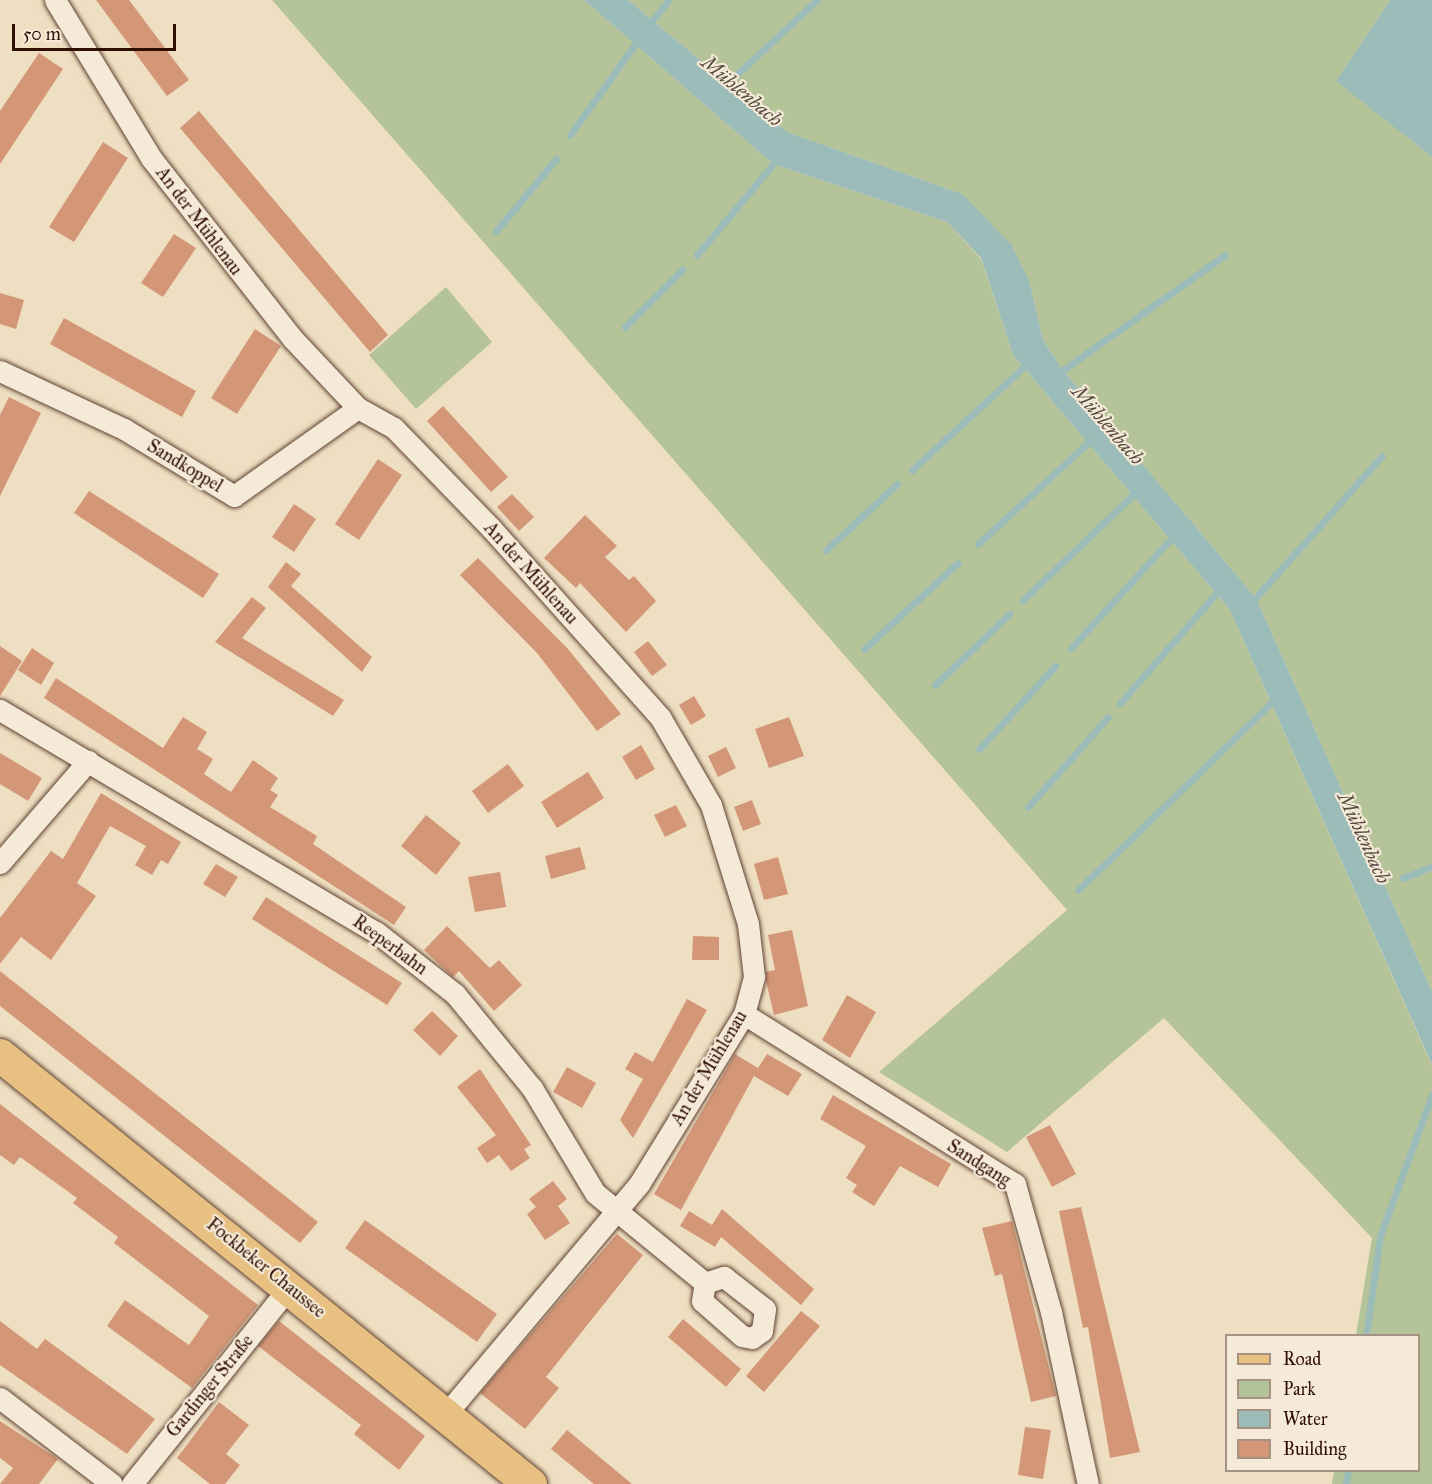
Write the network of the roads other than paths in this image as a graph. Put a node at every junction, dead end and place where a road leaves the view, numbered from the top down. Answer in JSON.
{"nodes":[{"id":1,"x":55,"y":0,"type":"edge"},
{"id":2,"x":0,"y":371,"type":"edge"},
{"id":3,"x":358,"y":408,"type":"junction"},
{"id":4,"x":0,"y":710,"type":"edge"},
{"id":5,"x":88,"y":761,"type":"junction"},
{"id":6,"x":0,"y":863,"type":"edge"},
{"id":7,"x":744,"y":1014,"type":"junction"},
{"id":8,"x":0,"y":1054,"type":"edge"},
{"id":9,"x":614,"y":1214,"type":"junction"},
{"id":10,"x":705,"y":1283,"type":"dead end"},
{"id":11,"x":289,"y":1287,"type":"junction"},
{"id":12,"x":0,"y":1398,"type":"edge"},
{"id":13,"x":446,"y":1414,"type":"junction"},
{"id":14,"x":112,"y":1484,"type":"edge"},
{"id":15,"x":132,"y":1484,"type":"edge"},
{"id":16,"x":530,"y":1484,"type":"edge"},
{"id":17,"x":1089,"y":1484,"type":"edge"}],
"edges":[{"from":1,"to":3,"type":"street","name":"An der Mühlenau"},
{"from":2,"to":3,"type":"street","name":"Sandkoppel"},
{"from":3,"to":7,"type":"street","name":"An der Mühlenau"},
{"from":4,"to":5,"type":"street","name":"Reeperbahn"},
{"from":5,"to":6,"type":"street"},
{"from":5,"to":9,"type":"street","name":"Reeperbahn"},
{"from":7,"to":9,"type":"street","name":"An der Mühlenau"},
{"from":7,"to":17,"type":"street","name":"Sandgang"},
{"from":8,"to":11,"type":"main road","name":"Fockbeker Chaussee"},
{"from":9,"to":10,"type":"street"},
{"from":9,"to":13,"type":"street","name":"An der Mühlenau"},
{"from":11,"to":13,"type":"main road","name":"Fockbeker Chaussee"},
{"from":11,"to":15,"type":"street","name":"Gardinger Straße"},
{"from":12,"to":14,"type":"street"},
{"from":13,"to":16,"type":"main road","name":"Fockbeker Chaussee"}]}
